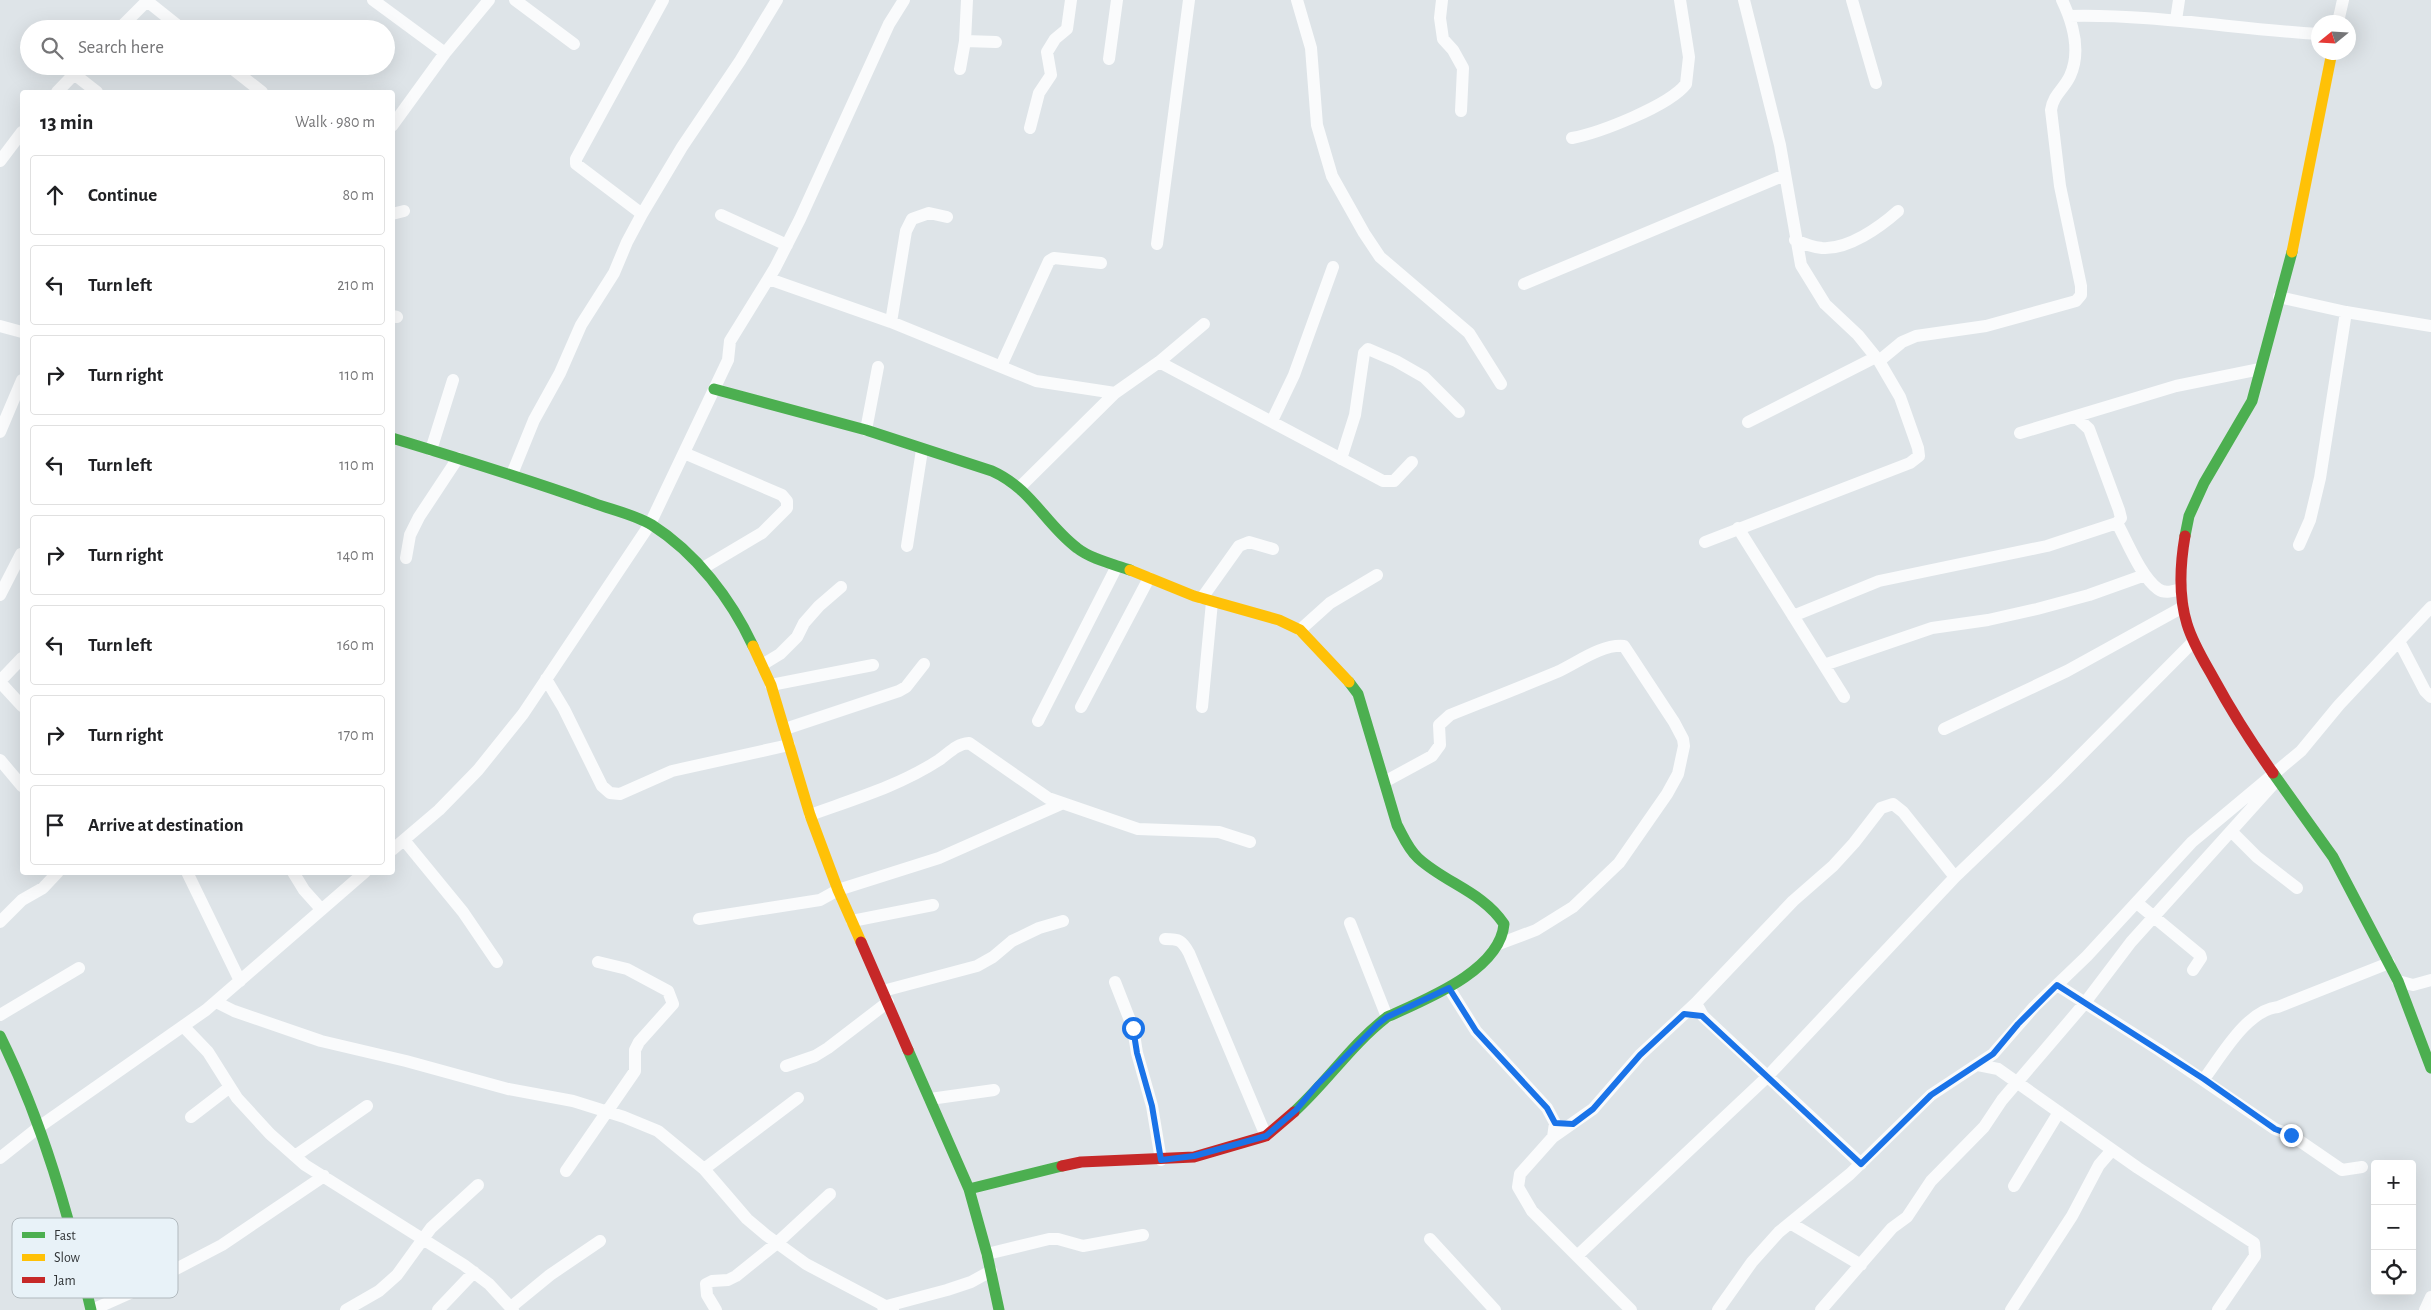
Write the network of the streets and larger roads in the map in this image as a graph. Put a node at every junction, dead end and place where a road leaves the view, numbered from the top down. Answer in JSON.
{"nodes":[{"id":1,"x":148,"y":0,"type":"edge"},
{"id":2,"x":373,"y":0,"type":"edge"},
{"id":3,"x":489,"y":0,"type":"edge"},
{"id":4,"x":515,"y":0,"type":"edge"},
{"id":5,"x":663,"y":0,"type":"edge"},
{"id":6,"x":777,"y":0,"type":"edge"},
{"id":7,"x":904,"y":0,"type":"edge"},
{"id":8,"x":967,"y":0,"type":"edge"},
{"id":9,"x":1071,"y":0,"type":"edge"},
{"id":10,"x":1117,"y":0,"type":"edge"},
{"id":11,"x":1189,"y":0,"type":"edge"},
{"id":12,"x":1298,"y":0,"type":"edge"},
{"id":13,"x":1442,"y":0,"type":"edge"},
{"id":14,"x":1680,"y":0,"type":"edge"},
{"id":15,"x":1744,"y":0,"type":"edge"},
{"id":16,"x":1852,"y":0,"type":"edge"},
{"id":17,"x":2062,"y":0,"type":"edge"},
{"id":18,"x":2179,"y":0,"type":"edge"},
{"id":19,"x":2343,"y":0,"type":"edge"},
{"id":20,"x":2340,"y":15,"type":"edge"},
{"id":21,"x":2070,"y":16,"type":"junction"},
{"id":22,"x":128,"y":20,"type":"edge"},
{"id":23,"x":171,"y":20,"type":"edge"},
{"id":24,"x":2176,"y":20,"type":"junction"},
{"id":25,"x":2311,"y":34,"type":"edge"},
{"id":26,"x":965,"y":41,"type":"junction"},
{"id":27,"x":996,"y":42,"type":"dead end"},
{"id":28,"x":574,"y":44,"type":"dead end"},
{"id":29,"x":445,"y":53,"type":"junction"},
{"id":30,"x":1109,"y":59,"type":"dead end"},
{"id":31,"x":2330,"y":60,"type":"edge"},
{"id":32,"x":960,"y":69,"type":"dead end"},
{"id":33,"x":73,"y":75,"type":"edge"},
{"id":34,"x":82,"y":75,"type":"edge"},
{"id":35,"x":240,"y":75,"type":"edge"},
{"id":36,"x":1876,"y":83,"type":"dead end"},
{"id":37,"x":60,"y":90,"type":"edge"},
{"id":38,"x":95,"y":90,"type":"edge"},
{"id":39,"x":259,"y":90,"type":"edge"},
{"id":40,"x":1461,"y":111,"type":"dead end"},
{"id":41,"x":395,"y":122,"type":"edge"},
{"id":42,"x":1030,"y":128,"type":"dead end"},
{"id":43,"x":20,"y":135,"type":"edge"},
{"id":44,"x":1572,"y":138,"type":"dead end"},
{"id":45,"x":0,"y":161,"type":"edge"},
{"id":46,"x":1785,"y":175,"type":"junction"},
{"id":47,"x":1898,"y":211,"type":"dead end"},
{"id":48,"x":642,"y":214,"type":"junction"},
{"id":49,"x":720,"y":215,"type":"dead end"},
{"id":50,"x":947,"y":216,"type":"dead end"},
{"id":51,"x":1796,"y":240,"type":"junction"},
{"id":52,"x":1157,"y":244,"type":"dead end"},
{"id":53,"x":787,"y":245,"type":"junction"},
{"id":54,"x":1101,"y":263,"type":"dead end"},
{"id":55,"x":1333,"y":267,"type":"dead end"},
{"id":56,"x":769,"y":279,"type":"junction"},
{"id":57,"x":1524,"y":284,"type":"dead end"},
{"id":58,"x":2279,"y":297,"type":"junction"},
{"id":59,"x":2346,"y":312,"type":"junction"},
{"id":60,"x":891,"y":322,"type":"junction"},
{"id":61,"x":1204,"y":324,"type":"dead end"},
{"id":62,"x":0,"y":326,"type":"edge"},
{"id":63,"x":2431,"y":326,"type":"edge"},
{"id":64,"x":20,"y":332,"type":"edge"},
{"id":65,"x":1877,"y":359,"type":"junction"},
{"id":66,"x":1159,"y":362,"type":"junction"},
{"id":67,"x":1001,"y":366,"type":"junction"},
{"id":68,"x":878,"y":367,"type":"dead end"},
{"id":69,"x":2260,"y":369,"type":"junction"},
{"id":70,"x":453,"y":380,"type":"dead end"},
{"id":71,"x":1501,"y":384,"type":"dead end"},
{"id":72,"x":20,"y":385,"type":"edge"},
{"id":73,"x":714,"y":389,"type":"junction"},
{"id":74,"x":1115,"y":393,"type":"junction"},
{"id":75,"x":1459,"y":412,"type":"dead end"},
{"id":76,"x":2092,"y":412,"type":"junction"},
{"id":77,"x":2076,"y":417,"type":"junction"},
{"id":78,"x":1272,"y":421,"type":"junction"},
{"id":79,"x":1748,"y":422,"type":"dead end"},
{"id":80,"x":2089,"y":429,"type":"junction"},
{"id":81,"x":866,"y":430,"type":"junction"},
{"id":82,"x":0,"y":432,"type":"edge"},
{"id":83,"x":2020,"y":432,"type":"dead end"},
{"id":84,"x":395,"y":439,"type":"edge"},
{"id":85,"x":431,"y":450,"type":"junction"},
{"id":86,"x":922,"y":450,"type":"junction"},
{"id":87,"x":684,"y":454,"type":"junction"},
{"id":88,"x":458,"y":458,"type":"junction"},
{"id":89,"x":1341,"y":459,"type":"junction"},
{"id":90,"x":1412,"y":462,"type":"dead end"},
{"id":91,"x":512,"y":474,"type":"junction"},
{"id":92,"x":1019,"y":488,"type":"junction"},
{"id":93,"x":2117,"y":523,"type":"junction"},
{"id":94,"x":650,"y":524,"type":"junction"},
{"id":95,"x":1738,"y":528,"type":"junction"},
{"id":96,"x":1706,"y":542,"type":"dead end"},
{"id":97,"x":2300,"y":545,"type":"dead end"},
{"id":98,"x":907,"y":546,"type":"dead end"},
{"id":99,"x":1273,"y":549,"type":"dead end"},
{"id":100,"x":20,"y":554,"type":"dead end"},
{"id":101,"x":406,"y":558,"type":"dead end"},
{"id":102,"x":1116,"y":566,"type":"junction"},
{"id":103,"x":703,"y":568,"type":"junction"},
{"id":104,"x":2145,"y":574,"type":"junction"},
{"id":105,"x":1377,"y":575,"type":"dead end"},
{"id":106,"x":1149,"y":578,"type":"junction"},
{"id":107,"x":842,"y":587,"type":"dead end"},
{"id":108,"x":2181,"y":589,"type":"junction"},
{"id":109,"x":0,"y":595,"type":"edge"},
{"id":110,"x":1207,"y":600,"type":"junction"},
{"id":111,"x":2182,"y":607,"type":"junction"},
{"id":112,"x":2431,"y":607,"type":"edge"},
{"id":113,"x":1793,"y":616,"type":"junction"},
{"id":114,"x":1300,"y":630,"type":"junction"},
{"id":115,"x":2399,"y":641,"type":"junction"},
{"id":116,"x":2193,"y":642,"type":"junction"},
{"id":117,"x":2387,"y":654,"type":"junction"},
{"id":118,"x":2406,"y":656,"type":"junction"},
{"id":119,"x":20,"y":660,"type":"edge"},
{"id":120,"x":924,"y":664,"type":"dead end"},
{"id":121,"x":762,"y":665,"type":"junction"},
{"id":122,"x":1824,"y":665,"type":"junction"},
{"id":123,"x":873,"y":666,"type":"dead end"},
{"id":124,"x":546,"y":679,"type":"junction"},
{"id":125,"x":0,"y":682,"type":"edge"},
{"id":126,"x":771,"y":686,"type":"junction"},
{"id":127,"x":1844,"y":697,"type":"dead end"},
{"id":128,"x":2431,"y":697,"type":"edge"},
{"id":129,"x":20,"y":704,"type":"edge"},
{"id":130,"x":1081,"y":706,"type":"dead end"},
{"id":131,"x":1202,"y":708,"type":"dead end"},
{"id":132,"x":1038,"y":721,"type":"dead end"},
{"id":133,"x":785,"y":729,"type":"junction"},
{"id":134,"x":1944,"y":729,"type":"dead end"},
{"id":135,"x":789,"y":746,"type":"junction"},
{"id":136,"x":0,"y":760,"type":"edge"},
{"id":137,"x":2275,"y":777,"type":"junction"},
{"id":138,"x":1386,"y":781,"type":"junction"},
{"id":139,"x":20,"y":784,"type":"edge"},
{"id":140,"x":1061,"y":804,"type":"junction"},
{"id":141,"x":810,"y":814,"type":"junction"},
{"id":142,"x":2232,"y":832,"type":"junction"},
{"id":143,"x":404,"y":840,"type":"junction"},
{"id":144,"x":1250,"y":842,"type":"dead end"},
{"id":145,"x":395,"y":848,"type":"edge"},
{"id":146,"x":55,"y":875,"type":"edge"},
{"id":147,"x":188,"y":875,"type":"edge"},
{"id":148,"x":295,"y":875,"type":"edge"},
{"id":149,"x":362,"y":875,"type":"edge"},
{"id":150,"x":1955,"y":877,"type":"junction"},
{"id":151,"x":2297,"y":888,"type":"dead end"},
{"id":152,"x":838,"y":890,"type":"junction"},
{"id":153,"x":2138,"y":903,"type":"junction"},
{"id":154,"x":933,"y":905,"type":"dead end"},
{"id":155,"x":321,"y":909,"type":"junction"},
{"id":156,"x":2154,"y":916,"type":"junction"},
{"id":157,"x":700,"y":919,"type":"dead end"},
{"id":158,"x":852,"y":921,"type":"junction"},
{"id":159,"x":1063,"y":921,"type":"dead end"},
{"id":160,"x":0,"y":922,"type":"edge"},
{"id":161,"x":1350,"y":923,"type":"dead end"},
{"id":162,"x":1165,"y":939,"type":"dead end"},
{"id":163,"x":1499,"y":944,"type":"junction"},
{"id":164,"x":496,"y":962,"type":"dead end"},
{"id":165,"x":598,"y":962,"type":"dead end"},
{"id":166,"x":2389,"y":963,"type":"junction"},
{"id":167,"x":79,"y":968,"type":"dead end"},
{"id":168,"x":2193,"y":970,"type":"dead end"},
{"id":169,"x":2431,"y":980,"type":"edge"},
{"id":170,"x":240,"y":981,"type":"junction"},
{"id":171,"x":2398,"y":981,"type":"junction"},
{"id":172,"x":1115,"y":982,"type":"dead end"},
{"id":173,"x":2057,"y":985,"type":"junction"},
{"id":174,"x":2413,"y":985,"type":"junction"},
{"id":175,"x":1449,"y":988,"type":"junction"},
{"id":176,"x":885,"y":997,"type":"junction"},
{"id":177,"x":2405,"y":998,"type":"junction"},
{"id":178,"x":216,"y":1002,"type":"junction"},
{"id":179,"x":1696,"y":1003,"type":"junction"},
{"id":180,"x":2084,"y":1004,"type":"junction"},
{"id":181,"x":1684,"y":1014,"type":"junction"},
{"id":182,"x":0,"y":1015,"type":"edge"},
{"id":183,"x":1702,"y":1016,"type":"junction"},
{"id":184,"x":1387,"y":1017,"type":"junction"},
{"id":185,"x":184,"y":1027,"type":"junction"},
{"id":186,"x":2425,"y":1032,"type":"edge"},
{"id":187,"x":0,"y":1036,"type":"edge"},
{"id":188,"x":1993,"y":1054,"type":"junction"},
{"id":189,"x":1978,"y":1065,"type":"junction"},
{"id":190,"x":786,"y":1066,"type":"dead end"},
{"id":191,"x":2431,"y":1068,"type":"edge"},
{"id":192,"x":1998,"y":1069,"type":"junction"},
{"id":193,"x":1766,"y":1078,"type":"junction"},
{"id":194,"x":2204,"y":1079,"type":"junction"},
{"id":195,"x":2016,"y":1082,"type":"junction"},
{"id":196,"x":230,"y":1087,"type":"junction"},
{"id":197,"x":994,"y":1090,"type":"dead end"},
{"id":198,"x":798,"y":1098,"type":"dead end"},
{"id":199,"x":930,"y":1099,"type":"junction"},
{"id":200,"x":367,"y":1106,"type":"dead end"},
{"id":201,"x":606,"y":1112,"type":"junction"},
{"id":202,"x":2059,"y":1112,"type":"junction"},
{"id":203,"x":191,"y":1117,"type":"dead end"},
{"id":204,"x":1555,"y":1123,"type":"junction"},
{"id":205,"x":1573,"y":1124,"type":"junction"},
{"id":206,"x":39,"y":1127,"type":"junction"},
{"id":207,"x":1266,"y":1136,"type":"junction"},
{"id":208,"x":1553,"y":1137,"type":"junction"},
{"id":209,"x":2112,"y":1150,"type":"junction"},
{"id":210,"x":295,"y":1156,"type":"junction"},
{"id":211,"x":0,"y":1158,"type":"edge"},
{"id":212,"x":1161,"y":1160,"type":"junction"},
{"id":213,"x":1861,"y":1164,"type":"junction"},
{"id":214,"x":2362,"y":1167,"type":"dead end"},
{"id":215,"x":704,"y":1169,"type":"junction"},
{"id":216,"x":566,"y":1171,"type":"dead end"},
{"id":217,"x":324,"y":1176,"type":"junction"},
{"id":218,"x":478,"y":1185,"type":"dead end"},
{"id":219,"x":2014,"y":1186,"type":"dead end"},
{"id":220,"x":969,"y":1189,"type":"junction"},
{"id":221,"x":830,"y":1194,"type":"dead end"},
{"id":222,"x":67,"y":1218,"type":"edge"},
{"id":223,"x":1790,"y":1223,"type":"junction"},
{"id":224,"x":1143,"y":1235,"type":"dead end"},
{"id":225,"x":423,"y":1240,"type":"junction"},
{"id":226,"x":1430,"y":1240,"type":"dead end"},
{"id":227,"x":600,"y":1241,"type":"dead end"},
{"id":228,"x":777,"y":1243,"type":"junction"},
{"id":229,"x":987,"y":1254,"type":"junction"},
{"id":230,"x":1577,"y":1256,"type":"junction"},
{"id":231,"x":1861,"y":1265,"type":"junction"},
{"id":232,"x":178,"y":1268,"type":"edge"},
{"id":233,"x":991,"y":1271,"type":"junction"},
{"id":234,"x":474,"y":1272,"type":"junction"},
{"id":235,"x":119,"y":1298,"type":"edge"},
{"id":236,"x":512,"y":1308,"type":"edge"},
{"id":237,"x":886,"y":1309,"type":"edge"},
{"id":238,"x":92,"y":1310,"type":"edge"},
{"id":239,"x":346,"y":1310,"type":"edge"},
{"id":240,"x":438,"y":1310,"type":"edge"},
{"id":241,"x":716,"y":1310,"type":"edge"},
{"id":242,"x":999,"y":1310,"type":"edge"},
{"id":243,"x":1494,"y":1310,"type":"edge"},
{"id":244,"x":1631,"y":1310,"type":"edge"},
{"id":245,"x":1718,"y":1310,"type":"edge"},
{"id":246,"x":1821,"y":1310,"type":"edge"},
{"id":247,"x":2012,"y":1310,"type":"edge"},
{"id":248,"x":2218,"y":1310,"type":"edge"}],
"edges":[{"from":1,"to":22,"type":"street"},
{"from":1,"to":23,"type":"street"},
{"from":2,"to":29,"type":"street"},
{"from":3,"to":29,"type":"street"},
{"from":4,"to":28,"type":"street"},
{"from":5,"to":48,"type":"street"},
{"from":6,"to":48,"type":"street"},
{"from":7,"to":53,"type":"street"},
{"from":8,"to":26,"type":"street"},
{"from":9,"to":42,"type":"street"},
{"from":10,"to":30,"type":"street"},
{"from":11,"to":52,"type":"street"},
{"from":12,"to":71,"type":"street"},
{"from":13,"to":40,"type":"street"},
{"from":14,"to":44,"type":"street"},
{"from":15,"to":46,"type":"street"},
{"from":16,"to":36,"type":"street"},
{"from":17,"to":21,"type":"street"},
{"from":18,"to":24,"type":"street"},
{"from":19,"to":20,"type":"street"},
{"from":21,"to":24,"type":"street"},
{"from":21,"to":65,"type":"street"},
{"from":24,"to":25,"type":"street"},
{"from":26,"to":27,"type":"street"},
{"from":26,"to":32,"type":"street"},
{"from":29,"to":41,"type":"street"},
{"from":31,"to":58,"type":"street"},
{"from":33,"to":37,"type":"street"},
{"from":34,"to":38,"type":"street"},
{"from":35,"to":39,"type":"street"},
{"from":43,"to":45,"type":"street"},
{"from":46,"to":51,"type":"street"},
{"from":46,"to":57,"type":"street"},
{"from":47,"to":51,"type":"street"},
{"from":48,"to":91,"type":"street"},
{"from":49,"to":53,"type":"street"},
{"from":50,"to":60,"type":"street"},
{"from":51,"to":65,"type":"street"},
{"from":53,"to":56,"type":"street"},
{"from":54,"to":67,"type":"street"},
{"from":55,"to":78,"type":"street"},
{"from":56,"to":60,"type":"street"},
{"from":56,"to":73,"type":"street"},
{"from":58,"to":59,"type":"street"},
{"from":58,"to":69,"type":"street"},
{"from":59,"to":63,"type":"street"},
{"from":59,"to":97,"type":"street"},
{"from":60,"to":67,"type":"street"},
{"from":61,"to":66,"type":"street"},
{"from":62,"to":64,"type":"street"},
{"from":65,"to":79,"type":"street"},
{"from":65,"to":95,"type":"street"},
{"from":66,"to":74,"type":"street"},
{"from":66,"to":78,"type":"street"},
{"from":67,"to":74,"type":"street"},
{"from":68,"to":81,"type":"street"},
{"from":69,"to":76,"type":"street"},
{"from":69,"to":108,"type":"street"},
{"from":70,"to":85,"type":"street"},
{"from":72,"to":82,"type":"street"},
{"from":73,"to":81,"type":"street"},
{"from":73,"to":87,"type":"street"},
{"from":74,"to":92,"type":"street"},
{"from":75,"to":89,"type":"street"},
{"from":76,"to":77,"type":"street"},
{"from":76,"to":80,"type":"street"},
{"from":77,"to":80,"type":"street"},
{"from":77,"to":83,"type":"street"},
{"from":78,"to":89,"type":"street"},
{"from":80,"to":93,"type":"street"},
{"from":81,"to":86,"type":"street"},
{"from":84,"to":85,"type":"street"},
{"from":85,"to":88,"type":"street"},
{"from":86,"to":92,"type":"street"},
{"from":86,"to":98,"type":"street"},
{"from":87,"to":94,"type":"street"},
{"from":87,"to":103,"type":"street"},
{"from":88,"to":91,"type":"street"},
{"from":88,"to":101,"type":"street"},
{"from":89,"to":90,"type":"street"},
{"from":91,"to":94,"type":"street"},
{"from":92,"to":102,"type":"street"},
{"from":93,"to":104,"type":"street"},
{"from":93,"to":113,"type":"street"},
{"from":94,"to":103,"type":"street"},
{"from":94,"to":124,"type":"street"},
{"from":95,"to":96,"type":"street"},
{"from":95,"to":113,"type":"street"},
{"from":99,"to":110,"type":"street"},
{"from":100,"to":109,"type":"street"},
{"from":102,"to":106,"type":"street"},
{"from":102,"to":132,"type":"street"},
{"from":103,"to":121,"type":"street"},
{"from":104,"to":108,"type":"street"},
{"from":104,"to":122,"type":"street"},
{"from":105,"to":114,"type":"street"},
{"from":106,"to":110,"type":"street"},
{"from":106,"to":130,"type":"street"},
{"from":107,"to":121,"type":"street"},
{"from":108,"to":111,"type":"street"},
{"from":110,"to":114,"type":"street"},
{"from":110,"to":131,"type":"street"},
{"from":111,"to":116,"type":"street"},
{"from":111,"to":134,"type":"street"},
{"from":112,"to":115,"type":"street"},
{"from":113,"to":122,"type":"street"},
{"from":114,"to":138,"type":"street"},
{"from":115,"to":117,"type":"street"},
{"from":115,"to":118,"type":"street"},
{"from":116,"to":137,"type":"street"},
{"from":116,"to":150,"type":"street"},
{"from":117,"to":118,"type":"street"},
{"from":117,"to":137,"type":"street"},
{"from":118,"to":128,"type":"street"},
{"from":119,"to":125,"type":"street"},
{"from":120,"to":133,"type":"street"},
{"from":121,"to":126,"type":"street"},
{"from":122,"to":127,"type":"street"},
{"from":123,"to":126,"type":"street"},
{"from":124,"to":135,"type":"street"},
{"from":124,"to":143,"type":"street"},
{"from":125,"to":129,"type":"street"},
{"from":126,"to":133,"type":"street"},
{"from":133,"to":135,"type":"street"},
{"from":135,"to":141,"type":"street"},
{"from":136,"to":139,"type":"street"},
{"from":137,"to":142,"type":"street"},
{"from":137,"to":153,"type":"street"},
{"from":137,"to":166,"type":"street"},
{"from":138,"to":163,"type":"street"},
{"from":138,"to":163,"type":"street"},
{"from":140,"to":141,"type":"street"},
{"from":140,"to":144,"type":"street"},
{"from":140,"to":152,"type":"street"},
{"from":141,"to":152,"type":"street"},
{"from":142,"to":151,"type":"street"},
{"from":142,"to":156,"type":"street"},
{"from":143,"to":145,"type":"street"},
{"from":143,"to":164,"type":"street"},
{"from":146,"to":160,"type":"street"},
{"from":147,"to":170,"type":"street"},
{"from":148,"to":155,"type":"street"},
{"from":149,"to":155,"type":"street"},
{"from":150,"to":179,"type":"street"},
{"from":150,"to":193,"type":"street"},
{"from":152,"to":157,"type":"street"},
{"from":152,"to":158,"type":"street"},
{"from":153,"to":156,"type":"street"},
{"from":153,"to":173,"type":"street"},
{"from":154,"to":158,"type":"street"},
{"from":155,"to":170,"type":"street"},
{"from":156,"to":168,"type":"street"},
{"from":156,"to":180,"type":"street"},
{"from":158,"to":176,"type":"street"},
{"from":159,"to":176,"type":"street"},
{"from":161,"to":184,"type":"street"},
{"from":162,"to":207,"type":"street"},
{"from":163,"to":175,"type":"street"},
{"from":165,"to":201,"type":"street"},
{"from":166,"to":171,"type":"street"},
{"from":166,"to":194,"type":"street"},
{"from":167,"to":182,"type":"street"},
{"from":169,"to":174,"type":"street"},
{"from":170,"to":178,"type":"street"},
{"from":171,"to":174,"type":"street"},
{"from":171,"to":177,"type":"street"},
{"from":172,"to":212,"type":"street"},
{"from":173,"to":180,"type":"street"},
{"from":173,"to":188,"type":"street"},
{"from":174,"to":177,"type":"street"},
{"from":175,"to":184,"type":"street"},
{"from":175,"to":204,"type":"street"},
{"from":176,"to":190,"type":"street"},
{"from":176,"to":199,"type":"street"},
{"from":177,"to":186,"type":"street"},
{"from":178,"to":185,"type":"street"},
{"from":178,"to":201,"type":"street"},
{"from":179,"to":181,"type":"street"},
{"from":179,"to":183,"type":"street"},
{"from":180,"to":194,"type":"street"},
{"from":180,"to":195,"type":"street"},
{"from":181,"to":183,"type":"street"},
{"from":181,"to":205,"type":"street"},
{"from":183,"to":193,"type":"street"},
{"from":184,"to":207,"type":"street"},
{"from":185,"to":196,"type":"street"},
{"from":185,"to":206,"type":"street"},
{"from":186,"to":191,"type":"street"},
{"from":187,"to":206,"type":"street"},
{"from":188,"to":189,"type":"street"},
{"from":188,"to":192,"type":"street"},
{"from":189,"to":192,"type":"street"},
{"from":189,"to":213,"type":"street"},
{"from":192,"to":195,"type":"street"},
{"from":193,"to":213,"type":"street"},
{"from":193,"to":230,"type":"street"},
{"from":194,"to":214,"type":"street"},
{"from":195,"to":202,"type":"street"},
{"from":195,"to":231,"type":"street"},
{"from":196,"to":203,"type":"street"},
{"from":196,"to":210,"type":"street"},
{"from":197,"to":199,"type":"street"},
{"from":198,"to":215,"type":"street"},
{"from":199,"to":220,"type":"street"},
{"from":200,"to":210,"type":"street"},
{"from":201,"to":215,"type":"street"},
{"from":201,"to":216,"type":"street"},
{"from":202,"to":209,"type":"street"},
{"from":202,"to":219,"type":"street"},
{"from":204,"to":205,"type":"street"},
{"from":204,"to":208,"type":"street"},
{"from":205,"to":208,"type":"street"},
{"from":206,"to":211,"type":"street"},
{"from":206,"to":222,"type":"street"},
{"from":207,"to":212,"type":"street"},
{"from":208,"to":230,"type":"street"},
{"from":209,"to":247,"type":"street"},
{"from":209,"to":248,"type":"street"},
{"from":210,"to":217,"type":"street"},
{"from":212,"to":220,"type":"street"},
{"from":213,"to":223,"type":"street"},
{"from":215,"to":228,"type":"street"},
{"from":217,"to":225,"type":"street"},
{"from":217,"to":232,"type":"street"},
{"from":218,"to":225,"type":"street"},
{"from":220,"to":229,"type":"street"},
{"from":221,"to":228,"type":"street"},
{"from":223,"to":231,"type":"street"},
{"from":223,"to":245,"type":"street"},
{"from":224,"to":229,"type":"street"},
{"from":225,"to":234,"type":"street"},
{"from":225,"to":239,"type":"street"},
{"from":226,"to":243,"type":"street"},
{"from":227,"to":236,"type":"street"},
{"from":228,"to":237,"type":"street"},
{"from":228,"to":241,"type":"street"},
{"from":229,"to":233,"type":"street"},
{"from":230,"to":244,"type":"street"},
{"from":231,"to":246,"type":"street"},
{"from":233,"to":237,"type":"street"},
{"from":233,"to":242,"type":"street"},
{"from":234,"to":236,"type":"street"},
{"from":234,"to":240,"type":"street"},
{"from":235,"to":238,"type":"street"}]}
